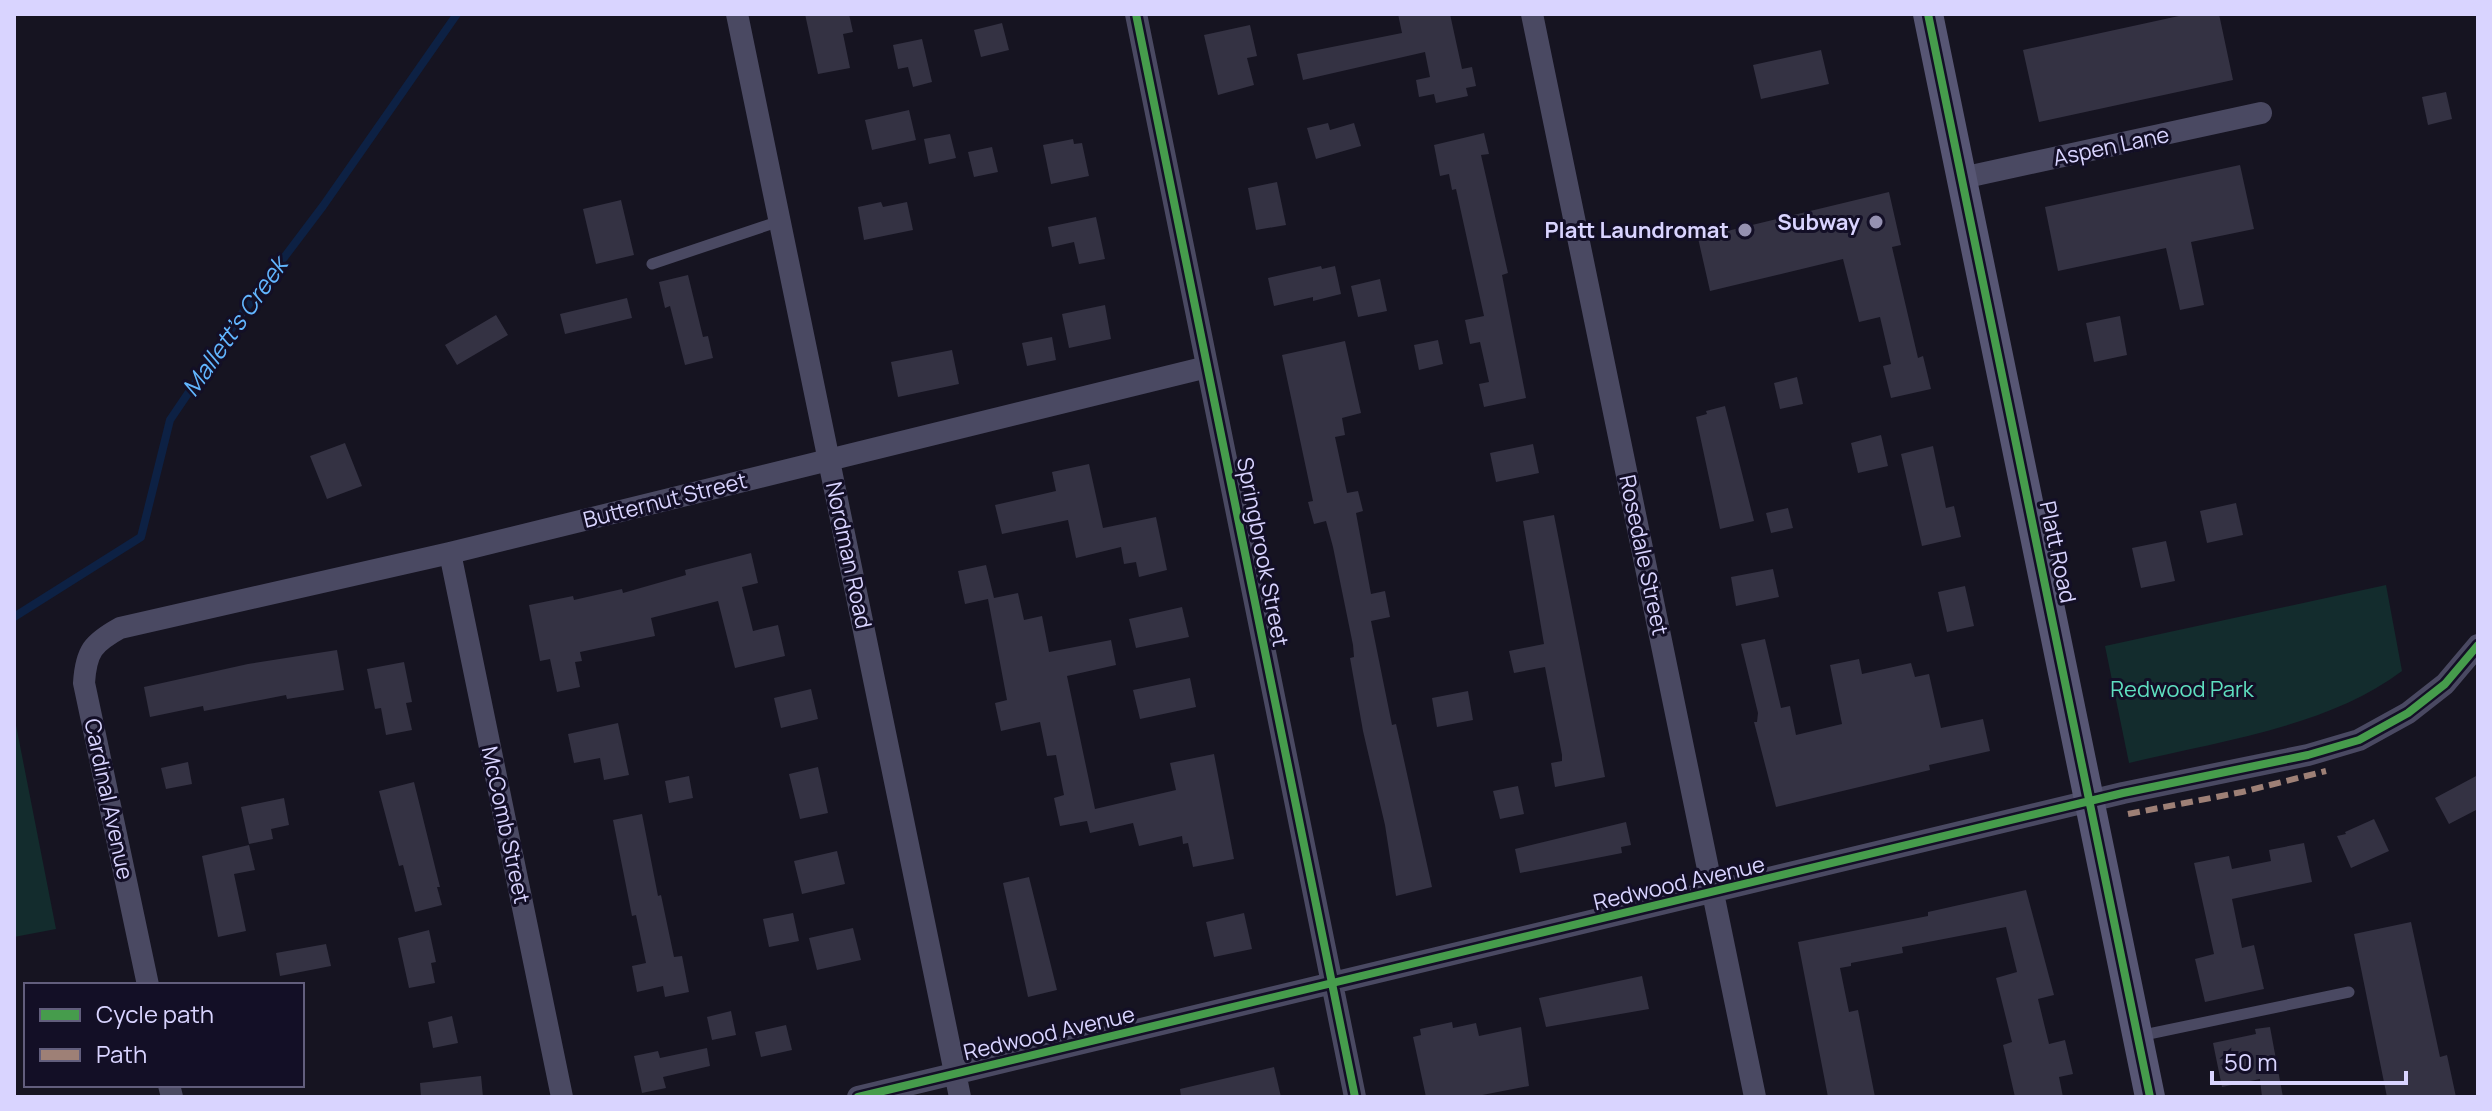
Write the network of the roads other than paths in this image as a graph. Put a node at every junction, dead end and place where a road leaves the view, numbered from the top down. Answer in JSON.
{"nodes":[{"id":1,"x":737,"y":14,"type":"edge"},
{"id":2,"x":1136,"y":14,"type":"edge"},
{"id":3,"x":1532,"y":14,"type":"edge"},
{"id":4,"x":1928,"y":14,"type":"edge"},
{"id":5,"x":2261,"y":113,"type":"dead end"},
{"id":6,"x":1962,"y":178,"type":"junction"},
{"id":7,"x":780,"y":221,"type":"junction"},
{"id":8,"x":652,"y":264,"type":"dead end"},
{"id":9,"x":1207,"y":367,"type":"junction"},
{"id":10,"x":830,"y":460,"type":"junction"},
{"id":11,"x":450,"y":553,"type":"junction"},
{"id":12,"x":120,"y":628,"type":"joint"},
{"id":13,"x":2478,"y":645,"type":"edge"},
{"id":14,"x":2090,"y":802,"type":"junction"},
{"id":15,"x":1714,"y":893,"type":"junction"},
{"id":16,"x":148,"y":983,"type":"edge"},
{"id":17,"x":1332,"y":984,"type":"junction"},
{"id":18,"x":2349,"y":992,"type":"dead end"},
{"id":19,"x":2138,"y":1036,"type":"junction"},
{"id":20,"x":955,"y":1073,"type":"junction"},
{"id":21,"x":562,"y":1097,"type":"edge"},
{"id":22,"x":858,"y":1097,"type":"edge"},
{"id":23,"x":960,"y":1097,"type":"edge"},
{"id":24,"x":1355,"y":1097,"type":"edge"},
{"id":25,"x":1755,"y":1097,"type":"edge"},
{"id":26,"x":2150,"y":1097,"type":"edge"}],
"edges":[{"from":1,"to":7,"type":"street","name":"Nordman Road"},
{"from":2,"to":9,"type":"street","name":"Springbrook Street"},
{"from":3,"to":15,"type":"street","name":"Rosedale Street"},
{"from":4,"to":6,"type":"main road","name":"Platt Road"},
{"from":5,"to":6,"type":"street","name":"Aspen Lane"},
{"from":6,"to":14,"type":"main road","name":"Platt Road"},
{"from":7,"to":8,"type":"lane"},
{"from":7,"to":10,"type":"street","name":"Nordman Road"},
{"from":9,"to":10,"type":"street","name":"Butternut Street"},
{"from":9,"to":17,"type":"street","name":"Springbrook Street"},
{"from":10,"to":11,"type":"street","name":"Butternut Street"},
{"from":10,"to":20,"type":"street","name":"Nordman Road"},
{"from":11,"to":12,"type":"street","name":"Butternut Street"},
{"from":11,"to":21,"type":"street","name":"McComb Street"},
{"from":12,"to":16,"type":"street","name":"Cardinal Avenue"},
{"from":13,"to":14,"type":"street","name":"Redwood Avenue"},
{"from":14,"to":15,"type":"street","name":"Redwood Avenue"},
{"from":14,"to":19,"type":"main road","name":"Platt Road"},
{"from":15,"to":17,"type":"street","name":"Redwood Avenue"},
{"from":15,"to":25,"type":"street","name":"Rosedale Street"},
{"from":17,"to":20,"type":"street","name":"Redwood Avenue"},
{"from":17,"to":24,"type":"street","name":"Springbrook Street"},
{"from":18,"to":19,"type":"lane"},
{"from":19,"to":26,"type":"main road","name":"Platt Road"},
{"from":20,"to":22,"type":"street","name":"Redwood Avenue"},
{"from":20,"to":23,"type":"street","name":"Nordman Road"}]}
